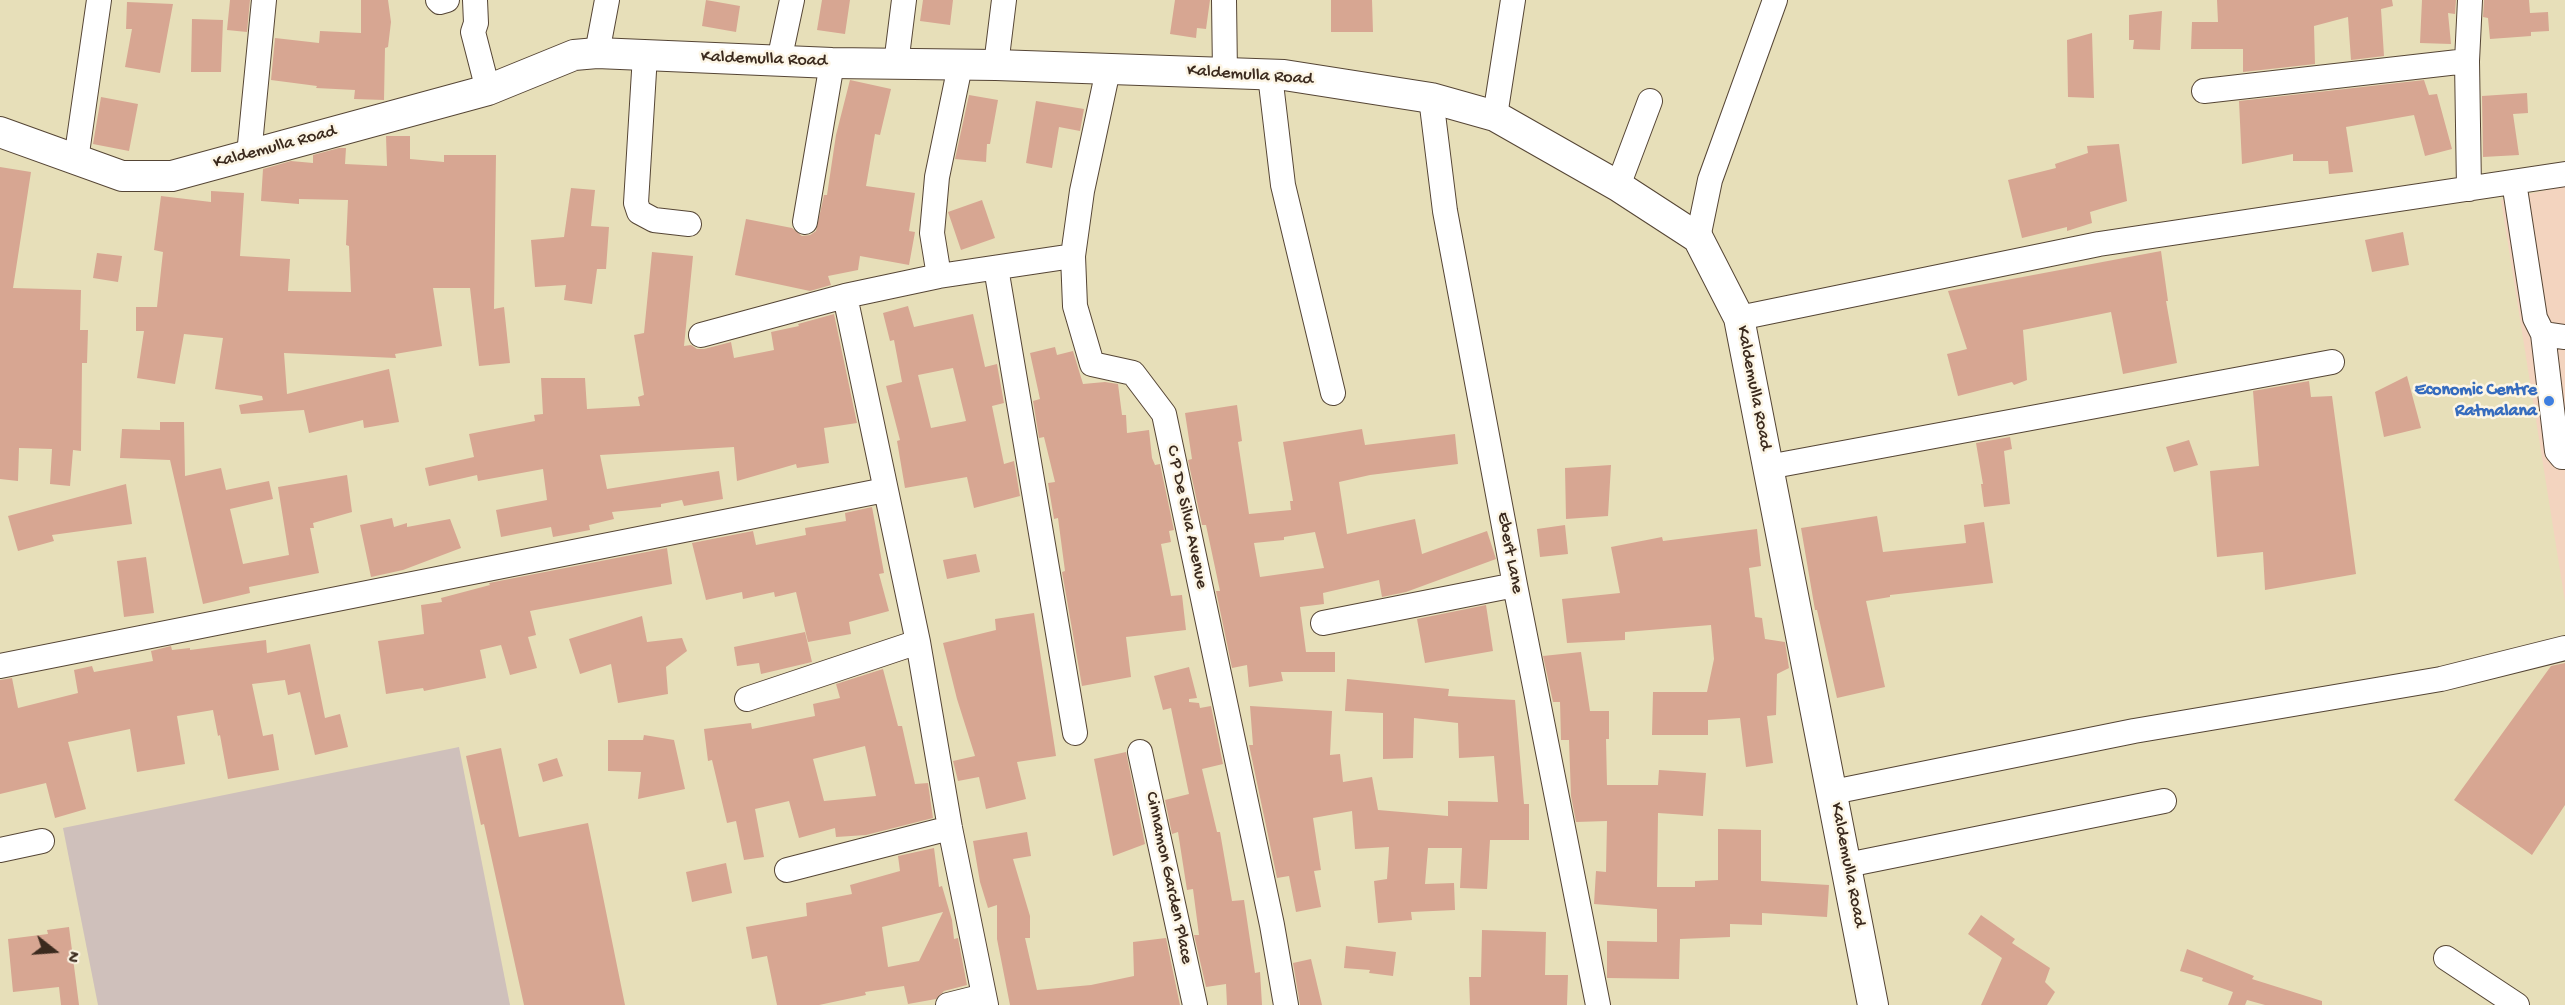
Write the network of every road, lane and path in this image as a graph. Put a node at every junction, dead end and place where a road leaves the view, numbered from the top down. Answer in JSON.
{"nodes":[{"id":1,"x":99,"y":0,"type":"edge"},
{"id":2,"x":264,"y":0,"type":"edge"},
{"id":3,"x":438,"y":0,"type":"edge"},
{"id":4,"x":447,"y":0,"type":"edge"},
{"id":5,"x":475,"y":0,"type":"edge"},
{"id":6,"x":607,"y":0,"type":"edge"},
{"id":7,"x":792,"y":0,"type":"edge"},
{"id":8,"x":904,"y":0,"type":"edge"},
{"id":9,"x":1004,"y":0,"type":"edge"},
{"id":10,"x":1224,"y":0,"type":"edge"},
{"id":11,"x":1514,"y":0,"type":"edge"},
{"id":12,"x":1775,"y":0,"type":"edge"},
{"id":13,"x":2470,"y":0,"type":"edge"},
{"id":14,"x":597,"y":53,"type":"junction"},
{"id":15,"x":645,"y":55,"type":"junction"},
{"id":16,"x":779,"y":61,"type":"junction"},
{"id":17,"x":2467,"y":61,"type":"junction"},
{"id":18,"x":832,"y":63,"type":"junction"},
{"id":19,"x":896,"y":64,"type":"junction"},
{"id":20,"x":996,"y":65,"type":"junction"},
{"id":21,"x":960,"y":66,"type":"junction"},
{"id":22,"x":1108,"y":70,"type":"junction"},
{"id":23,"x":1225,"y":73,"type":"junction"},
{"id":24,"x":1270,"y":75,"type":"junction"},
{"id":25,"x":488,"y":90,"type":"junction"},
{"id":26,"x":2204,"y":91,"type":"dead end"},
{"id":27,"x":1431,"y":98,"type":"junction"},
{"id":28,"x":1650,"y":101,"type":"dead end"},
{"id":29,"x":1495,"y":116,"type":"junction"},
{"id":30,"x":0,"y":132,"type":"edge"},
{"id":31,"x":249,"y":154,"type":"junction"},
{"id":32,"x":76,"y":160,"type":"junction"},
{"id":33,"x":2565,"y":174,"type":"edge"},
{"id":34,"x":2514,"y":182,"type":"junction"},
{"id":35,"x":1618,"y":186,"type":"junction"},
{"id":36,"x":2469,"y":189,"type":"junction"},
{"id":37,"x":805,"y":222,"type":"dead end"},
{"id":38,"x":689,"y":224,"type":"dead end"},
{"id":39,"x":1698,"y":238,"type":"junction"},
{"id":40,"x":1073,"y":256,"type":"junction"},
{"id":41,"x":996,"y":268,"type":"junction"},
{"id":42,"x":939,"y":276,"type":"junction"},
{"id":43,"x":845,"y":296,"type":"junction"},
{"id":44,"x":1739,"y":318,"type":"junction"},
{"id":45,"x":701,"y":335,"type":"dead end"},
{"id":46,"x":2554,"y":336,"type":"edge"},
{"id":47,"x":2332,"y":362,"type":"dead end"},
{"id":48,"x":1333,"y":393,"type":"dead end"},
{"id":49,"x":2565,"y":457,"type":"edge"},
{"id":50,"x":1768,"y":467,"type":"junction"},
{"id":51,"x":885,"y":490,"type":"junction"},
{"id":52,"x":1515,"y":585,"type":"junction"},
{"id":53,"x":1323,"y":623,"type":"dead end"},
{"id":54,"x":918,"y":642,"type":"junction"},
{"id":55,"x":2565,"y":648,"type":"edge"},
{"id":56,"x":0,"y":666,"type":"edge"},
{"id":57,"x":747,"y":699,"type":"dead end"},
{"id":58,"x":1075,"y":733,"type":"dead end"},
{"id":59,"x":1140,"y":752,"type":"dead end"},
{"id":60,"x":1833,"y":792,"type":"junction"},
{"id":61,"x":2164,"y":801,"type":"dead end"},
{"id":62,"x":950,"y":828,"type":"junction"},
{"id":63,"x":42,"y":841,"type":"dead end"},
{"id":64,"x":0,"y":850,"type":"edge"},
{"id":65,"x":1847,"y":866,"type":"junction"},
{"id":66,"x":787,"y":870,"type":"dead end"},
{"id":67,"x":2446,"y":958,"type":"dead end"},
{"id":68,"x":985,"y":1000,"type":"edge"},
{"id":69,"x":948,"y":1005,"type":"edge"},
{"id":70,"x":1195,"y":1005,"type":"edge"},
{"id":71,"x":1286,"y":1005,"type":"edge"},
{"id":72,"x":1598,"y":1005,"type":"edge"},
{"id":73,"x":1873,"y":1005,"type":"edge"},
{"id":74,"x":2517,"y":1005,"type":"edge"}],
"edges":[{"from":1,"to":32,"type":"street"},
{"from":2,"to":31,"type":"street"},
{"from":3,"to":4,"type":"street"},
{"from":5,"to":25,"type":"street"},
{"from":6,"to":14,"type":"street"},
{"from":7,"to":16,"type":"street"},
{"from":8,"to":19,"type":"street"},
{"from":9,"to":20,"type":"street"},
{"from":10,"to":23,"type":"street"},
{"from":11,"to":29,"type":"street"},
{"from":12,"to":39,"type":"street"},
{"from":13,"to":17,"type":"street"},
{"from":14,"to":15,"type":"main road","name":"Kaldemulla Road"},
{"from":14,"to":25,"type":"main road","name":"Kaldemulla Road"},
{"from":15,"to":16,"type":"main road","name":"Kaldemulla Road"},
{"from":15,"to":38,"type":"street"},
{"from":16,"to":18,"type":"main road","name":"Kaldemulla Road"},
{"from":17,"to":26,"type":"street"},
{"from":17,"to":36,"type":"street"},
{"from":18,"to":19,"type":"main road","name":"Kaldemulla Road"},
{"from":18,"to":37,"type":"street"},
{"from":19,"to":21,"type":"main road","name":"Kaldemulla Road"},
{"from":20,"to":21,"type":"main road","name":"Kaldemulla Road"},
{"from":20,"to":22,"type":"main road","name":"Kaldemulla Road"},
{"from":21,"to":42,"type":"street"},
{"from":22,"to":23,"type":"main road","name":"Kaldemulla Road"},
{"from":22,"to":40,"type":"street","name":"C P De Silva Avenue"},
{"from":23,"to":24,"type":"main road","name":"Kaldemulla Road"},
{"from":24,"to":27,"type":"main road","name":"Kaldemulla Road"},
{"from":24,"to":48,"type":"street"},
{"from":25,"to":31,"type":"main road","name":"Kaldemulla Road"},
{"from":27,"to":29,"type":"main road","name":"Kaldemulla Road"},
{"from":27,"to":52,"type":"street","name":"Ebert Lane"},
{"from":28,"to":35,"type":"street"},
{"from":29,"to":35,"type":"main road","name":"Kaldemulla Road"},
{"from":30,"to":32,"type":"main road","name":"Kaldemulla Road"},
{"from":31,"to":32,"type":"main road","name":"Kaldemulla Road"},
{"from":33,"to":34,"type":"street"},
{"from":34,"to":36,"type":"street"},
{"from":34,"to":46,"type":"street"},
{"from":35,"to":39,"type":"main road","name":"Kaldemulla Road"},
{"from":36,"to":44,"type":"street"},
{"from":39,"to":44,"type":"main road","name":"Kaldemulla Road"},
{"from":40,"to":41,"type":"street"},
{"from":40,"to":71,"type":"street","name":"C P De Silva Avenue"},
{"from":41,"to":42,"type":"street"},
{"from":41,"to":58,"type":"street"},
{"from":42,"to":43,"type":"street"},
{"from":43,"to":45,"type":"street"},
{"from":43,"to":51,"type":"street"},
{"from":44,"to":50,"type":"main road","name":"Kaldemulla Road"},
{"from":46,"to":49,"type":"street"},
{"from":47,"to":50,"type":"street"},
{"from":50,"to":60,"type":"main road","name":"Kaldemulla Road"},
{"from":51,"to":54,"type":"street"},
{"from":51,"to":56,"type":"street"},
{"from":52,"to":53,"type":"street"},
{"from":52,"to":72,"type":"street","name":"Ebert Lane"},
{"from":54,"to":57,"type":"street"},
{"from":54,"to":62,"type":"street"},
{"from":55,"to":60,"type":"street"},
{"from":59,"to":70,"type":"street","name":"Cinnamon Garden Place"},
{"from":60,"to":65,"type":"main road","name":"Kaldemulla Road"},
{"from":61,"to":65,"type":"street"},
{"from":62,"to":66,"type":"street"},
{"from":62,"to":68,"type":"street"},
{"from":63,"to":64,"type":"street"},
{"from":65,"to":73,"type":"main road","name":"Kaldemulla Road"},
{"from":67,"to":74,"type":"street"},
{"from":68,"to":69,"type":"street"}]}
